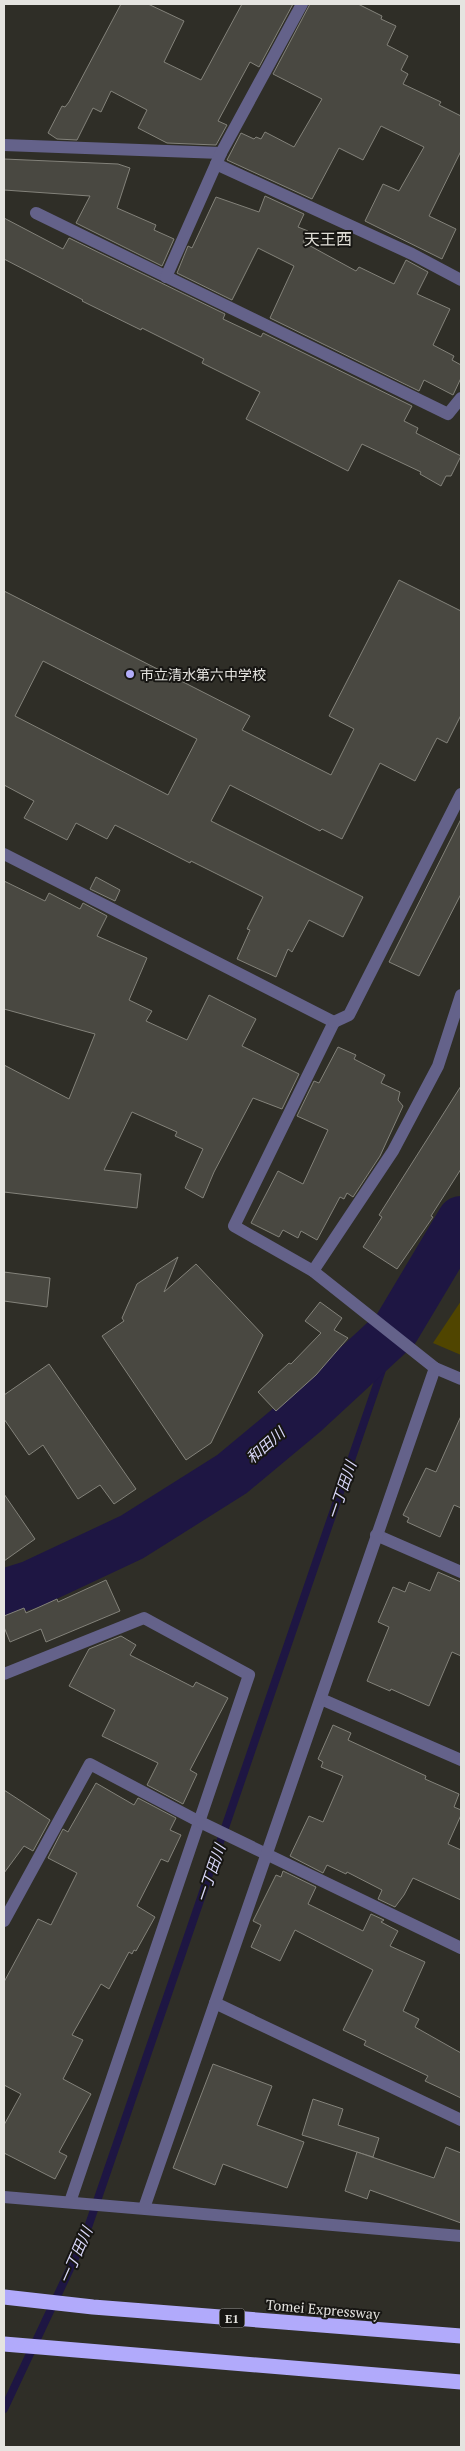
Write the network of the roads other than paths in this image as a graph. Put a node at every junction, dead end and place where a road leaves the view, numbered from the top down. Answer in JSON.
{"nodes":[{"id":1,"x":302,"y":4,"type":"edge"},
{"id":2,"x":4,"y":145,"type":"edge"},
{"id":3,"x":219,"y":158,"type":"junction"},
{"id":4,"x":36,"y":213,"type":"dead end"},
{"id":5,"x":166,"y":277,"type":"junction"},
{"id":6,"x":461,"y":280,"type":"edge"},
{"id":7,"x":461,"y":398,"type":"edge"},
{"id":8,"x":461,"y":794,"type":"edge"},
{"id":9,"x":4,"y":854,"type":"edge"},
{"id":10,"x":461,"y":995,"type":"edge"},
{"id":11,"x":334,"y":1022,"type":"junction"},
{"id":12,"x":313,"y":1270,"type":"junction"},
{"id":13,"x":435,"y":1368,"type":"junction"},
{"id":14,"x":461,"y":1379,"type":"edge"},
{"id":15,"x":376,"y":1535,"type":"junction"},
{"id":16,"x":461,"y":1572,"type":"edge"},
{"id":17,"x":4,"y":1674,"type":"edge"},
{"id":18,"x":320,"y":1699,"type":"junction"},
{"id":19,"x":461,"y":1760,"type":"edge"},
{"id":20,"x":198,"y":1821,"type":"junction"},
{"id":21,"x":266,"y":1854,"type":"junction"},
{"id":22,"x":4,"y":1920,"type":"edge"},
{"id":23,"x":461,"y":1948,"type":"edge"},
{"id":24,"x":215,"y":2003,"type":"junction"},
{"id":25,"x":461,"y":2120,"type":"edge"},
{"id":26,"x":4,"y":2196,"type":"edge"},
{"id":27,"x":70,"y":2202,"type":"junction"},
{"id":28,"x":144,"y":2208,"type":"junction"},
{"id":29,"x":461,"y":2236,"type":"edge"},
{"id":30,"x":4,"y":2298,"type":"edge"},
{"id":31,"x":461,"y":2336,"type":"edge"},
{"id":32,"x":4,"y":2344,"type":"edge"},
{"id":33,"x":461,"y":2382,"type":"edge"}],
"edges":[{"from":1,"to":3,"type":"street"},
{"from":2,"to":3,"type":"street"},
{"from":3,"to":5,"type":"street"},
{"from":3,"to":6,"type":"street"},
{"from":4,"to":5,"type":"street"},
{"from":5,"to":7,"type":"street"},
{"from":8,"to":11,"type":"street"},
{"from":9,"to":11,"type":"street"},
{"from":10,"to":12,"type":"street"},
{"from":11,"to":12,"type":"street"},
{"from":12,"to":13,"type":"street"},
{"from":13,"to":14,"type":"street"},
{"from":13,"to":15,"type":"street"},
{"from":15,"to":16,"type":"street"},
{"from":15,"to":18,"type":"street"},
{"from":17,"to":20,"type":"street"},
{"from":18,"to":19,"type":"street"},
{"from":18,"to":21,"type":"street"},
{"from":20,"to":21,"type":"street"},
{"from":20,"to":22,"type":"street"},
{"from":20,"to":27,"type":"street"},
{"from":21,"to":23,"type":"street"},
{"from":21,"to":24,"type":"street"},
{"from":24,"to":25,"type":"street"},
{"from":24,"to":28,"type":"street"},
{"from":26,"to":27,"type":"street"},
{"from":27,"to":28,"type":"street"},
{"from":28,"to":29,"type":"street"},
{"from":30,"to":31,"type":"highway","name":"Tomei Expressway","number":"E1"},
{"from":32,"to":33,"type":"highway"}]}
